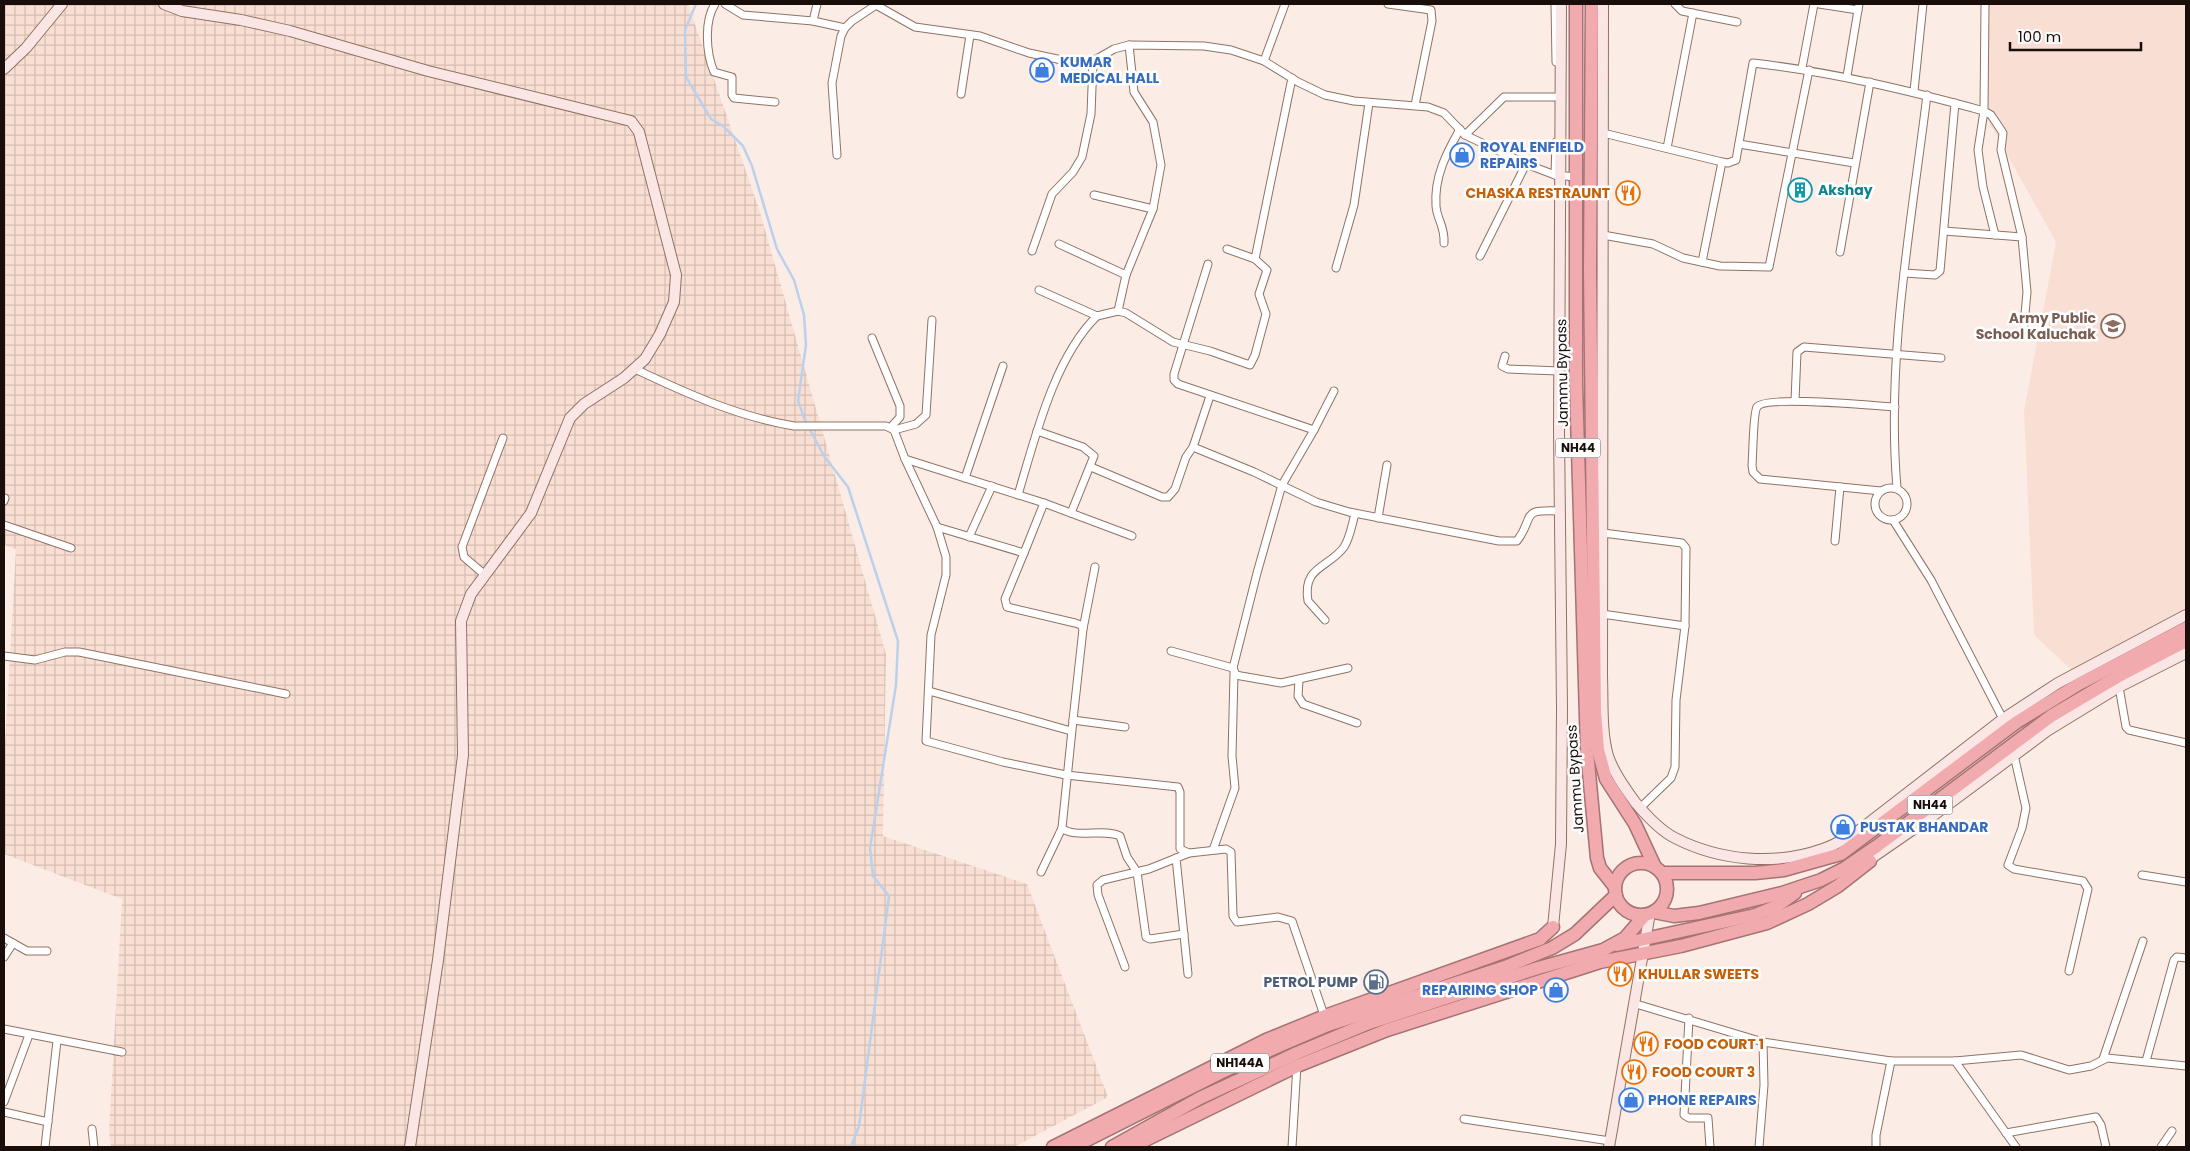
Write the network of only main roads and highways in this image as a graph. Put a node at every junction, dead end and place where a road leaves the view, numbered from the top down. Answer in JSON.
{"nodes":[{"id":1,"x":1576,"y":4,"type":"edge"},
{"id":2,"x":1592,"y":4,"type":"edge"},
{"id":3,"x":2186,"y":628,"type":"edge"},
{"id":4,"x":2186,"y":642,"type":"edge"},
{"id":5,"x":1870,"y":861,"type":"road end"},
{"id":6,"x":1659,"y":870,"type":"junction"},
{"id":7,"x":1803,"y":887,"type":"junction"},
{"id":8,"x":1615,"y":891,"type":"junction"},
{"id":9,"x":1650,"y":913,"type":"junction"},
{"id":10,"x":1554,"y":927,"type":"road end"},
{"id":11,"x":1615,"y":945,"type":"junction"},
{"id":12,"x":1410,"y":986,"type":"junction"},
{"id":13,"x":1430,"y":997,"type":"junction"},
{"id":14,"x":1451,"y":1008,"type":"junction"},
{"id":15,"x":1368,"y":1018,"type":"junction"},
{"id":16,"x":1326,"y":1020,"type":"junction"},
{"id":17,"x":1321,"y":1049,"type":"junction"},
{"id":18,"x":1052,"y":1147,"type":"edge"},
{"id":19,"x":1073,"y":1147,"type":"edge"},
{"id":20,"x":1112,"y":1147,"type":"edge"},
{"id":21,"x":1131,"y":1147,"type":"edge"}],
"edges":[{"from":1,"to":8,"type":"highway","name":"Jammu Bypass","number":"NH44"},
{"from":2,"to":6,"type":"highway","name":"Jammu Bypass","number":"NH44"},
{"from":3,"to":6,"type":"highway","number":"NH44"},
{"from":4,"to":7,"type":"highway","number":"NH44"},
{"from":5,"to":14,"type":"highway"},
{"from":6,"to":8,"type":"highway","number":"NH44"},
{"from":6,"to":9,"type":"highway","number":"NH44"},
{"from":7,"to":9,"type":"highway","number":"NH44"},
{"from":7,"to":11,"type":"highway"},
{"from":8,"to":9,"type":"highway","number":"NH44"},
{"from":8,"to":13,"type":"highway","number":"NH144A"},
{"from":9,"to":11,"type":"highway","number":"NH144A"},
{"from":10,"to":12,"type":"highway"},
{"from":11,"to":13,"type":"highway","number":"NH144A"},
{"from":12,"to":13,"type":"highway"},
{"from":12,"to":16,"type":"highway"},
{"from":13,"to":14,"type":"highway"},
{"from":13,"to":15,"type":"highway","number":"NH144A"},
{"from":14,"to":17,"type":"highway"},
{"from":15,"to":16,"type":"highway","number":"NH144A"},
{"from":15,"to":17,"type":"highway","number":"NH144A"},
{"from":16,"to":18,"type":"highway"},
{"from":16,"to":19,"type":"highway","number":"NH144A"},
{"from":17,"to":20,"type":"highway","number":"NH144A"},
{"from":17,"to":21,"type":"highway"}]}
